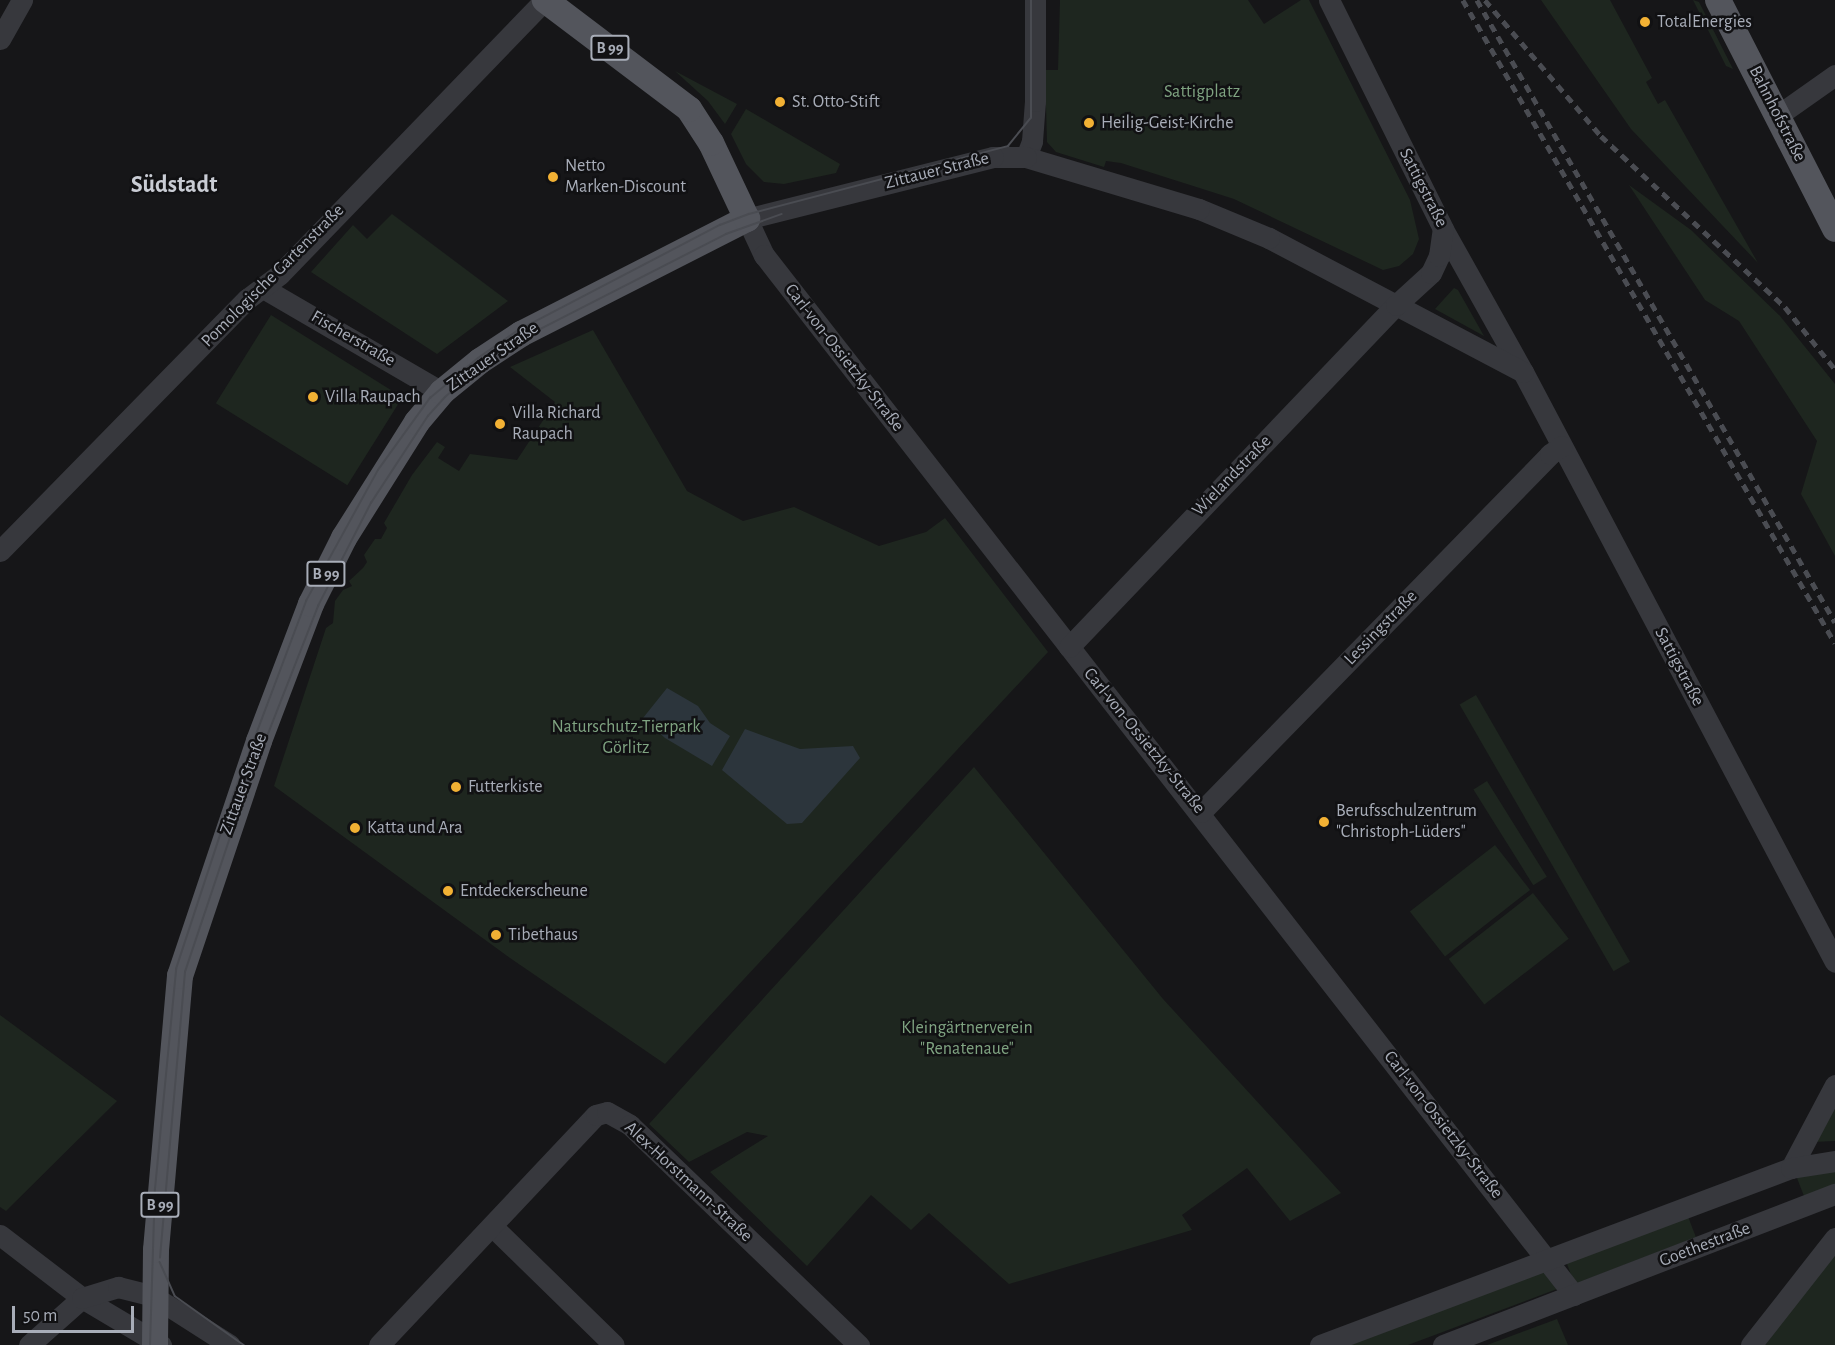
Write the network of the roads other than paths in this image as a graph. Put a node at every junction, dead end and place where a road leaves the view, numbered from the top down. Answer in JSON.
{"nodes":[{"id":1,"x":22,"y":0,"type":"edge"},
{"id":2,"x":545,"y":0,"type":"edge"},
{"id":3,"x":1035,"y":0,"type":"edge"},
{"id":4,"x":1329,"y":0,"type":"edge"},
{"id":5,"x":1718,"y":0,"type":"edge"},
{"id":6,"x":0,"y":39,"type":"edge"},
{"id":7,"x":1835,"y":75,"type":"edge"},
{"id":8,"x":1777,"y":116,"type":"junction"},
{"id":9,"x":1026,"y":157,"type":"junction"},
{"id":10,"x":747,"y":219,"type":"junction"},
{"id":11,"x":1443,"y":229,"type":"junction"},
{"id":12,"x":1835,"y":229,"type":"edge"},
{"id":13,"x":262,"y":288,"type":"junction"},
{"id":14,"x":1396,"y":305,"type":"junction"},
{"id":15,"x":1523,"y":372,"type":"junction"},
{"id":16,"x":442,"y":393,"type":"junction"},
{"id":17,"x":1562,"y":446,"type":"junction"},
{"id":18,"x":0,"y":551,"type":"edge"},
{"id":19,"x":1069,"y":647,"type":"junction"},
{"id":20,"x":1201,"y":812,"type":"junction"},
{"id":21,"x":1835,"y":962,"type":"edge"},
{"id":22,"x":1835,"y":1085,"type":"edge"},
{"id":23,"x":1835,"y":1161,"type":"edge"},
{"id":24,"x":1791,"y":1168,"type":"junction"},
{"id":25,"x":1835,"y":1194,"type":"edge"},
{"id":26,"x":492,"y":1226,"type":"junction"},
{"id":27,"x":0,"y":1235,"type":"edge"},
{"id":28,"x":1835,"y":1238,"type":"edge"},
{"id":29,"x":1547,"y":1260,"type":"junction"},
{"id":30,"x":1574,"y":1295,"type":"junction"},
{"id":31,"x":153,"y":1296,"type":"junction"},
{"id":32,"x":82,"y":1298,"type":"junction"},
{"id":33,"x":155,"y":1344,"type":"edge"},
{"id":34,"x":29,"y":1345,"type":"edge"},
{"id":35,"x":230,"y":1345,"type":"edge"},
{"id":36,"x":379,"y":1345,"type":"edge"},
{"id":37,"x":614,"y":1345,"type":"edge"},
{"id":38,"x":859,"y":1345,"type":"edge"},
{"id":39,"x":1320,"y":1345,"type":"edge"},
{"id":40,"x":1443,"y":1345,"type":"edge"},
{"id":41,"x":1751,"y":1345,"type":"edge"}],
"edges":[{"from":1,"to":6,"type":"street"},
{"from":2,"to":10,"type":"main road","number":"B 99"},
{"from":2,"to":13,"type":"street","name":"Pomologische Gartenstraße"},
{"from":3,"to":9,"type":"street"},
{"from":4,"to":11,"type":"street","name":"Sattigstraße"},
{"from":5,"to":8,"type":"main road","name":"Bahnhofstraße"},
{"from":7,"to":8,"type":"street"},
{"from":8,"to":12,"type":"main road","name":"Bahnhofstraße"},
{"from":9,"to":10,"type":"street","name":"Zittauer Straße"},
{"from":9,"to":14,"type":"street","name":"Zittauer Straße"},
{"from":10,"to":16,"type":"main road","name":"Zittauer Straße","number":"B 99"},
{"from":10,"to":19,"type":"street","name":"Carl-von-Ossietzky-Straße"},
{"from":11,"to":14,"type":"street"},
{"from":11,"to":15,"type":"street","name":"Sattigstraße"},
{"from":13,"to":16,"type":"street","name":"Fischerstraße"},
{"from":13,"to":18,"type":"street","name":"Pomologische Gartenstraße"},
{"from":14,"to":15,"type":"street"},
{"from":14,"to":19,"type":"street","name":"Wielandstraße"},
{"from":15,"to":17,"type":"street","name":"Sattigstraße"},
{"from":16,"to":31,"type":"main road","name":"Zittauer Straße","number":"B 99"},
{"from":17,"to":20,"type":"street","name":"Lessingstraße"},
{"from":17,"to":21,"type":"street","name":"Sattigstraße"},
{"from":19,"to":20,"type":"street","name":"Carl-von-Ossietzky-Straße"},
{"from":20,"to":29,"type":"street","name":"Carl-von-Ossietzky-Straße"},
{"from":22,"to":24,"type":"street"},
{"from":23,"to":24,"type":"street"},
{"from":24,"to":29,"type":"street"},
{"from":25,"to":30,"type":"street","name":"Goethestraße"},
{"from":26,"to":36,"type":"street","name":"Alex-Horstmann-Straße"},
{"from":26,"to":37,"type":"street"},
{"from":26,"to":38,"type":"street","name":"Alex-Horstmann-Straße"},
{"from":27,"to":32,"type":"street"},
{"from":28,"to":41,"type":"street"},
{"from":29,"to":30,"type":"street"},
{"from":29,"to":39,"type":"street"},
{"from":30,"to":40,"type":"street","name":"Goethestraße"},
{"from":31,"to":32,"type":"street"},
{"from":31,"to":33,"type":"main road","name":"Zittauer Straße","number":"B 99"},
{"from":31,"to":35,"type":"street"},
{"from":32,"to":33,"type":"street"},
{"from":32,"to":34,"type":"street"}]}
